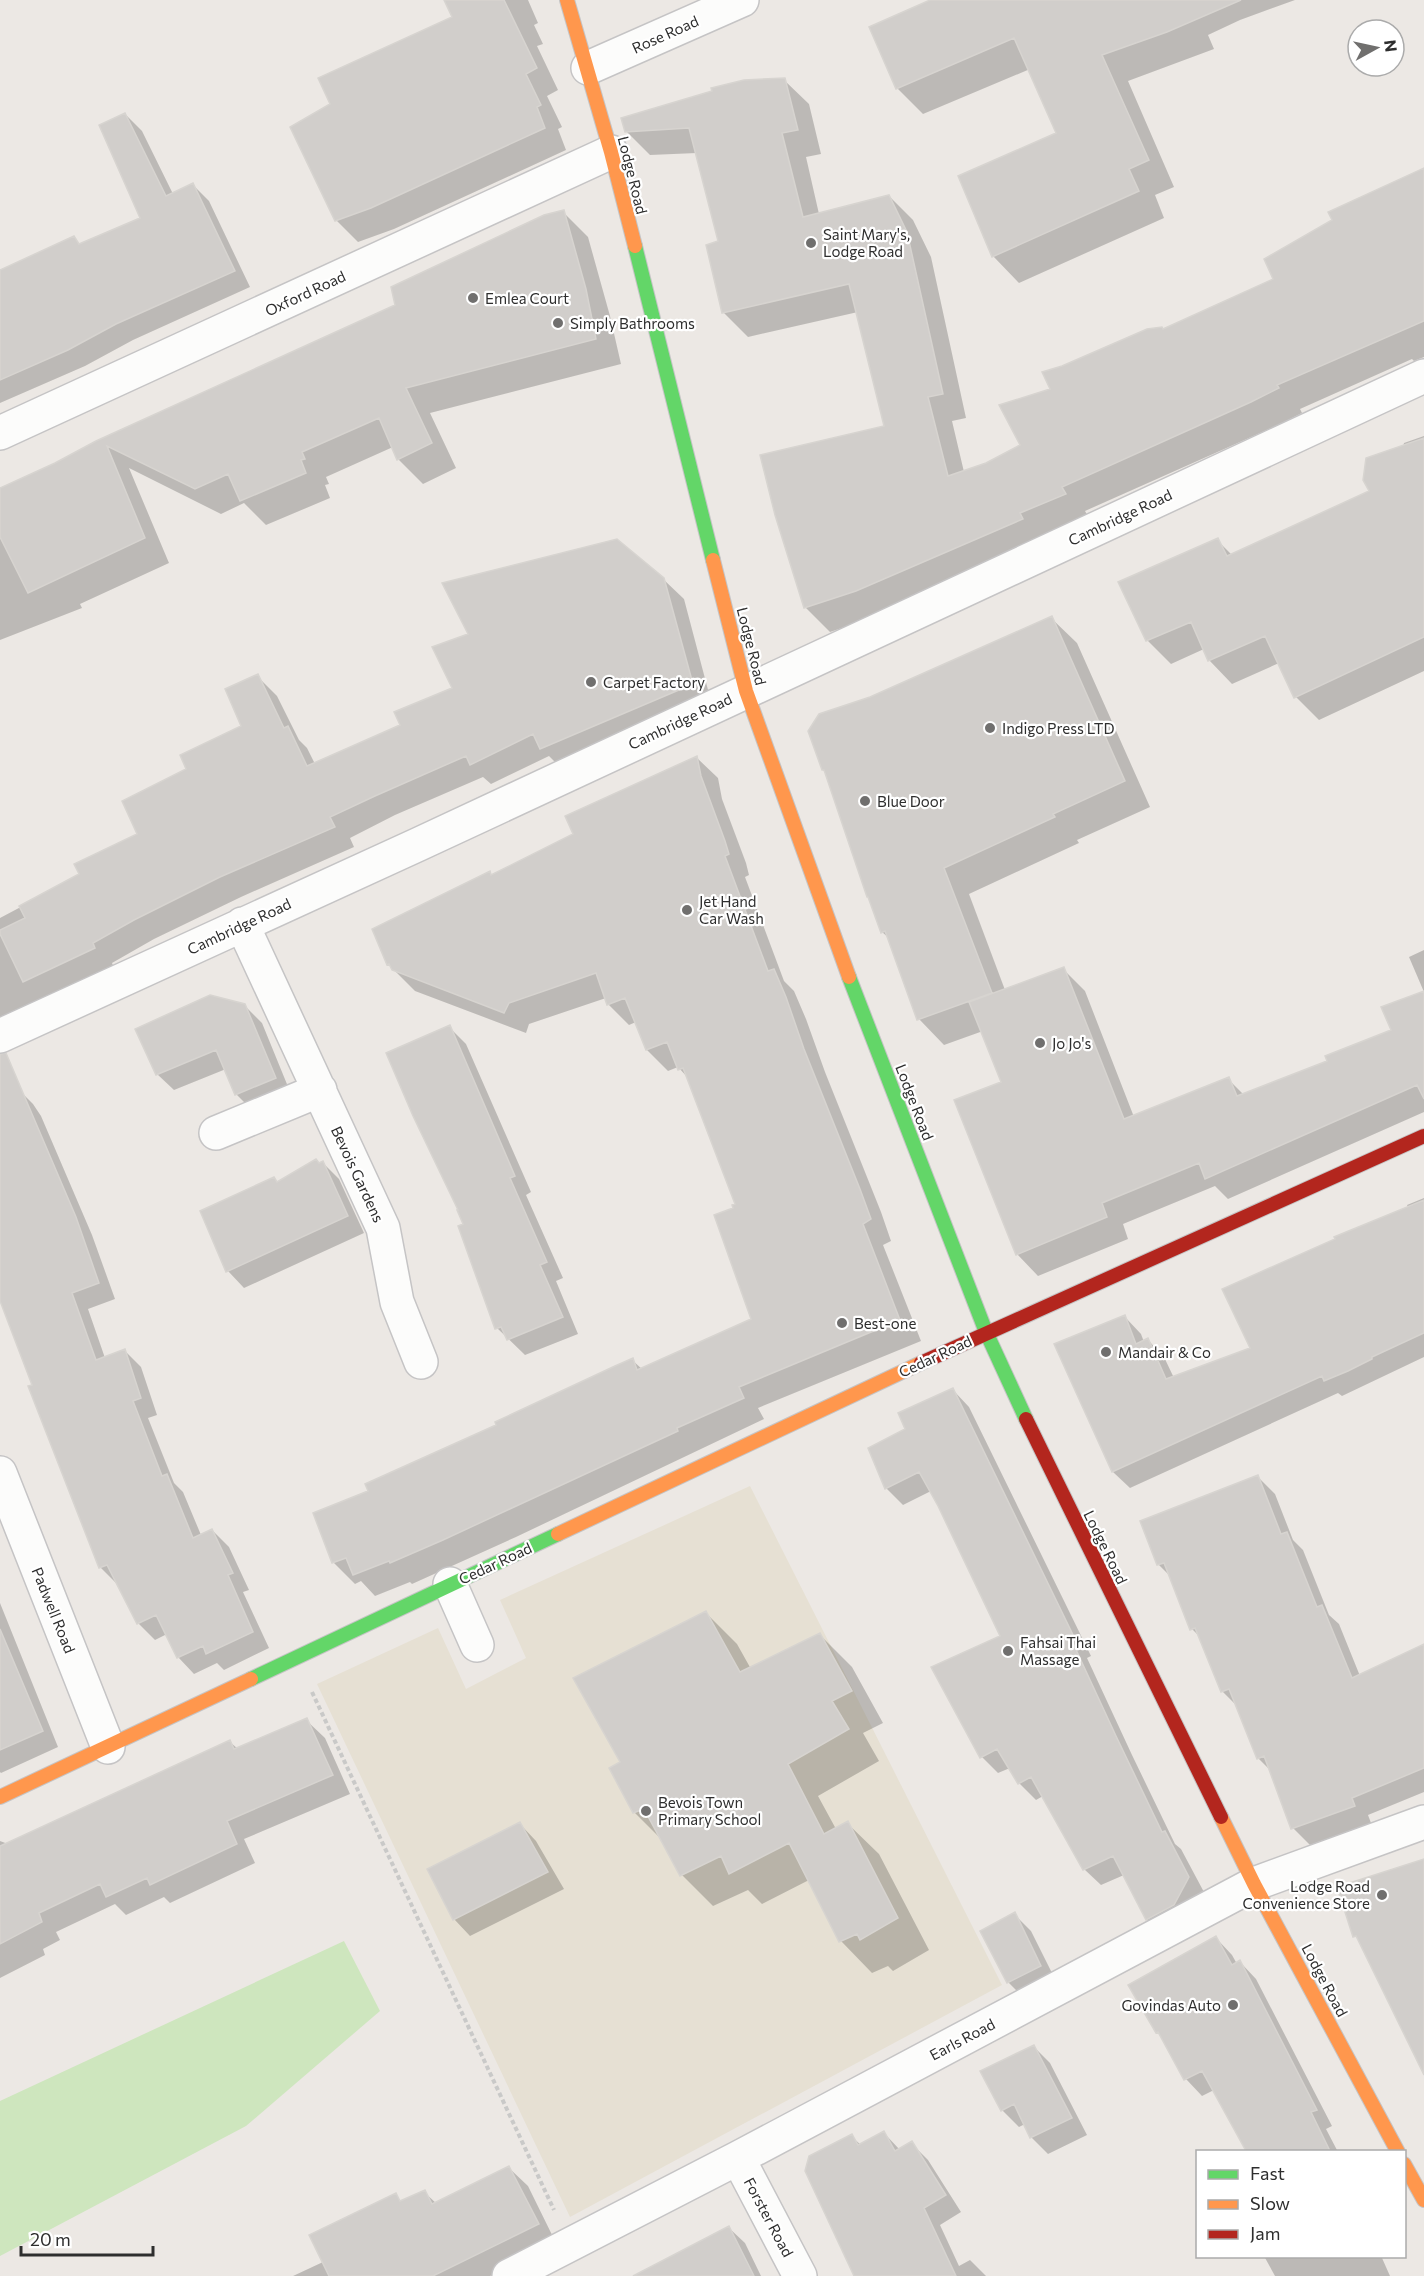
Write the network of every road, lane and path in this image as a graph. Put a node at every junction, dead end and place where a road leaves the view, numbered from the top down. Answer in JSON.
{"nodes":[{"id":1,"x":567,"y":0,"type":"edge"},
{"id":2,"x":742,"y":0,"type":"edge"},
{"id":3,"x":588,"y":68,"type":"junction"},
{"id":4,"x":611,"y":152,"type":"junction"},
{"id":5,"x":1424,"y":376,"type":"edge"},
{"id":6,"x":0,"y":433,"type":"edge"},
{"id":7,"x":746,"y":691,"type":"junction"},
{"id":8,"x":242,"y":924,"type":"junction"},
{"id":9,"x":0,"y":1036,"type":"edge"},
{"id":10,"x":320,"y":1090,"type":"junction"},
{"id":11,"x":216,"y":1133,"type":"dead end"},
{"id":12,"x":1424,"y":1136,"type":"edge"},
{"id":13,"x":986,"y":1332,"type":"junction"},
{"id":14,"x":421,"y":1362,"type":"dead end"},
{"id":15,"x":0,"y":1473,"type":"edge"},
{"id":16,"x":450,"y":1584,"type":"junction"},
{"id":17,"x":477,"y":1645,"type":"dead end"},
{"id":18,"x":296,"y":1659,"type":"junction"},
{"id":19,"x":108,"y":1747,"type":"junction"},
{"id":20,"x":0,"y":1797,"type":"edge"},
{"id":21,"x":1424,"y":1822,"type":"edge"},
{"id":22,"x":1254,"y":1884,"type":"junction"},
{"id":23,"x":1397,"y":2150,"type":"edge"},
{"id":24,"x":738,"y":2158,"type":"junction"},
{"id":25,"x":1406,"y":2168,"type":"edge"},
{"id":26,"x":1424,"y":2200,"type":"edge"},
{"id":27,"x":571,"y":2246,"type":"junction"},
{"id":28,"x":509,"y":2276,"type":"edge"},
{"id":29,"x":800,"y":2276,"type":"edge"}],
"edges":[{"from":1,"to":3,"type":"street","name":"Lodge Road"},
{"from":2,"to":3,"type":"street","name":"Rose Road"},
{"from":3,"to":4,"type":"street","name":"Lodge Road"},
{"from":4,"to":6,"type":"street","name":"Oxford Road"},
{"from":4,"to":7,"type":"street","name":"Lodge Road"},
{"from":5,"to":7,"type":"street","name":"Cambridge Road"},
{"from":7,"to":8,"type":"street","name":"Cambridge Road"},
{"from":7,"to":13,"type":"street","name":"Lodge Road"},
{"from":8,"to":9,"type":"street","name":"Cambridge Road"},
{"from":8,"to":10,"type":"street","name":"Bevois Gardens"},
{"from":10,"to":11,"type":"street"},
{"from":10,"to":14,"type":"street","name":"Bevois Gardens"},
{"from":12,"to":13,"type":"street","name":"Cedar Road"},
{"from":13,"to":16,"type":"street","name":"Cedar Road"},
{"from":13,"to":22,"type":"street","name":"Lodge Road"},
{"from":15,"to":19,"type":"street","name":"Padwell Road"},
{"from":16,"to":17,"type":"street","name":"Cedar Road"},
{"from":16,"to":18,"type":"street","name":"Cedar Road"},
{"from":18,"to":19,"type":"street","name":"Cedar Road"},
{"from":18,"to":27,"type":"path"},
{"from":19,"to":20,"type":"street","name":"Cedar Road"},
{"from":21,"to":22,"type":"street","name":"Earls Road"},
{"from":22,"to":23,"type":"street","name":"Lodge Road"},
{"from":22,"to":24,"type":"street","name":"Earls Road"},
{"from":24,"to":27,"type":"street","name":"Earls Road"},
{"from":24,"to":29,"type":"street","name":"Forster Road"},
{"from":25,"to":26,"type":"street"},
{"from":27,"to":28,"type":"street","name":"Earls Road"}]}
